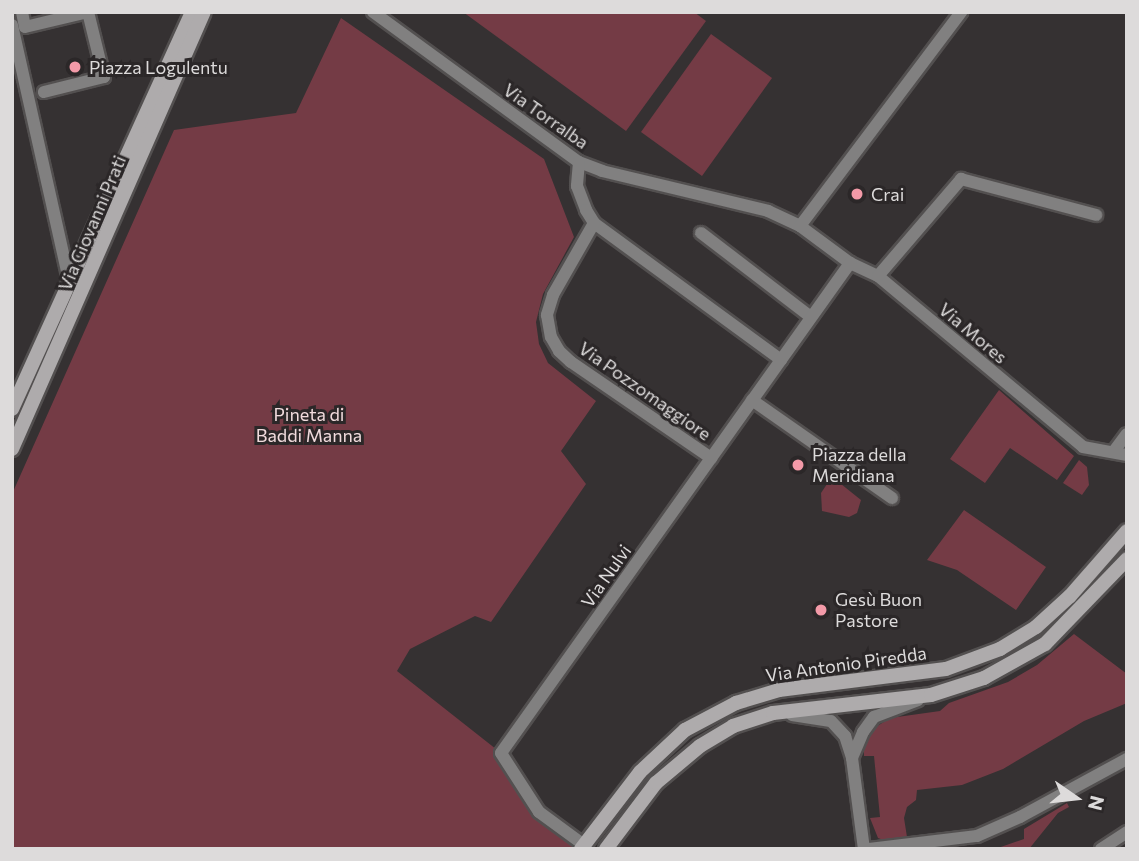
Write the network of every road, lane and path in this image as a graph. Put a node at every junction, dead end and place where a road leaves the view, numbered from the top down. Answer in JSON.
{"nodes":[{"id":1,"x":22,"y":12,"type":"edge"},
{"id":2,"x":192,"y":12,"type":"edge"},
{"id":3,"x":204,"y":12,"type":"edge"},
{"id":4,"x":373,"y":12,"type":"edge"},
{"id":5,"x":961,"y":12,"type":"edge"},
{"id":6,"x":12,"y":25,"type":"edge"},
{"id":7,"x":44,"y":92,"type":"dead end"},
{"id":8,"x":579,"y":162,"type":"junction"},
{"id":9,"x":1096,"y":215,"type":"dead end"},
{"id":10,"x":594,"y":223,"type":"junction"},
{"id":11,"x":800,"y":226,"type":"junction"},
{"id":12,"x":701,"y":233,"type":"dead end"},
{"id":13,"x":850,"y":263,"type":"junction"},
{"id":14,"x":878,"y":276,"type":"junction"},
{"id":15,"x":70,"y":284,"type":"junction"},
{"id":16,"x":811,"y":317,"type":"junction"},
{"id":17,"x":781,"y":360,"type":"junction"},
{"id":18,"x":752,"y":400,"type":"junction"},
{"id":19,"x":12,"y":409,"type":"edge"},
{"id":20,"x":1127,"y":434,"type":"edge"},
{"id":21,"x":12,"y":449,"type":"edge"},
{"id":22,"x":1120,"y":453,"type":"edge"},
{"id":23,"x":711,"y":458,"type":"junction"},
{"id":24,"x":892,"y":498,"type":"dead end"},
{"id":25,"x":1127,"y":531,"type":"edge"},
{"id":26,"x":1127,"y":559,"type":"edge"},
{"id":27,"x":931,"y":695,"type":"junction"},
{"id":28,"x":773,"y":713,"type":"junction"},
{"id":29,"x":852,"y":758,"type":"junction"},
{"id":30,"x":1127,"y":760,"type":"edge"},
{"id":31,"x":1127,"y":832,"type":"edge"},
{"id":32,"x":927,"y":846,"type":"edge"},
{"id":33,"x":583,"y":847,"type":"edge"},
{"id":34,"x":606,"y":849,"type":"edge"},
{"id":35,"x":866,"y":849,"type":"edge"},
{"id":36,"x":1101,"y":849,"type":"edge"}],
"edges":[{"from":1,"to":7,"type":"street"},
{"from":2,"to":15,"type":"street","name":"Via Giovanni Prati"},
{"from":3,"to":21,"type":"street","name":"Via Giovanni Prati"},
{"from":4,"to":8,"type":"street","name":"Via Torralba"},
{"from":5,"to":11,"type":"street"},
{"from":6,"to":15,"type":"street"},
{"from":8,"to":10,"type":"street"},
{"from":8,"to":11,"type":"street","name":"Via Torralba"},
{"from":9,"to":14,"type":"street"},
{"from":10,"to":17,"type":"street"},
{"from":10,"to":23,"type":"street","name":"Via Pozzomaggiore"},
{"from":11,"to":13,"type":"street","name":"Via Mores"},
{"from":12,"to":16,"type":"street"},
{"from":13,"to":14,"type":"street","name":"Via Mores"},
{"from":13,"to":16,"type":"street","name":"Via Nulvi"},
{"from":14,"to":22,"type":"street","name":"Via Mores"},
{"from":15,"to":19,"type":"street","name":"Via Giovanni Prati"},
{"from":16,"to":17,"type":"street","name":"Via Nulvi"},
{"from":17,"to":18,"type":"street","name":"Via Nulvi"},
{"from":18,"to":23,"type":"street","name":"Via Nulvi"},
{"from":18,"to":24,"type":"street"},
{"from":20,"to":22,"type":"street"},
{"from":23,"to":33,"type":"street","name":"Via Nulvi"},
{"from":25,"to":33,"type":"street","name":"Via Antonio Piredda"},
{"from":26,"to":27,"type":"street"},
{"from":27,"to":28,"type":"street"},
{"from":27,"to":29,"type":"street"},
{"from":28,"to":29,"type":"street"},
{"from":28,"to":34,"type":"street"},
{"from":29,"to":35,"type":"street"},
{"from":30,"to":32,"type":"street"},
{"from":31,"to":36,"type":"street"},
{"from":32,"to":35,"type":"street"}]}
